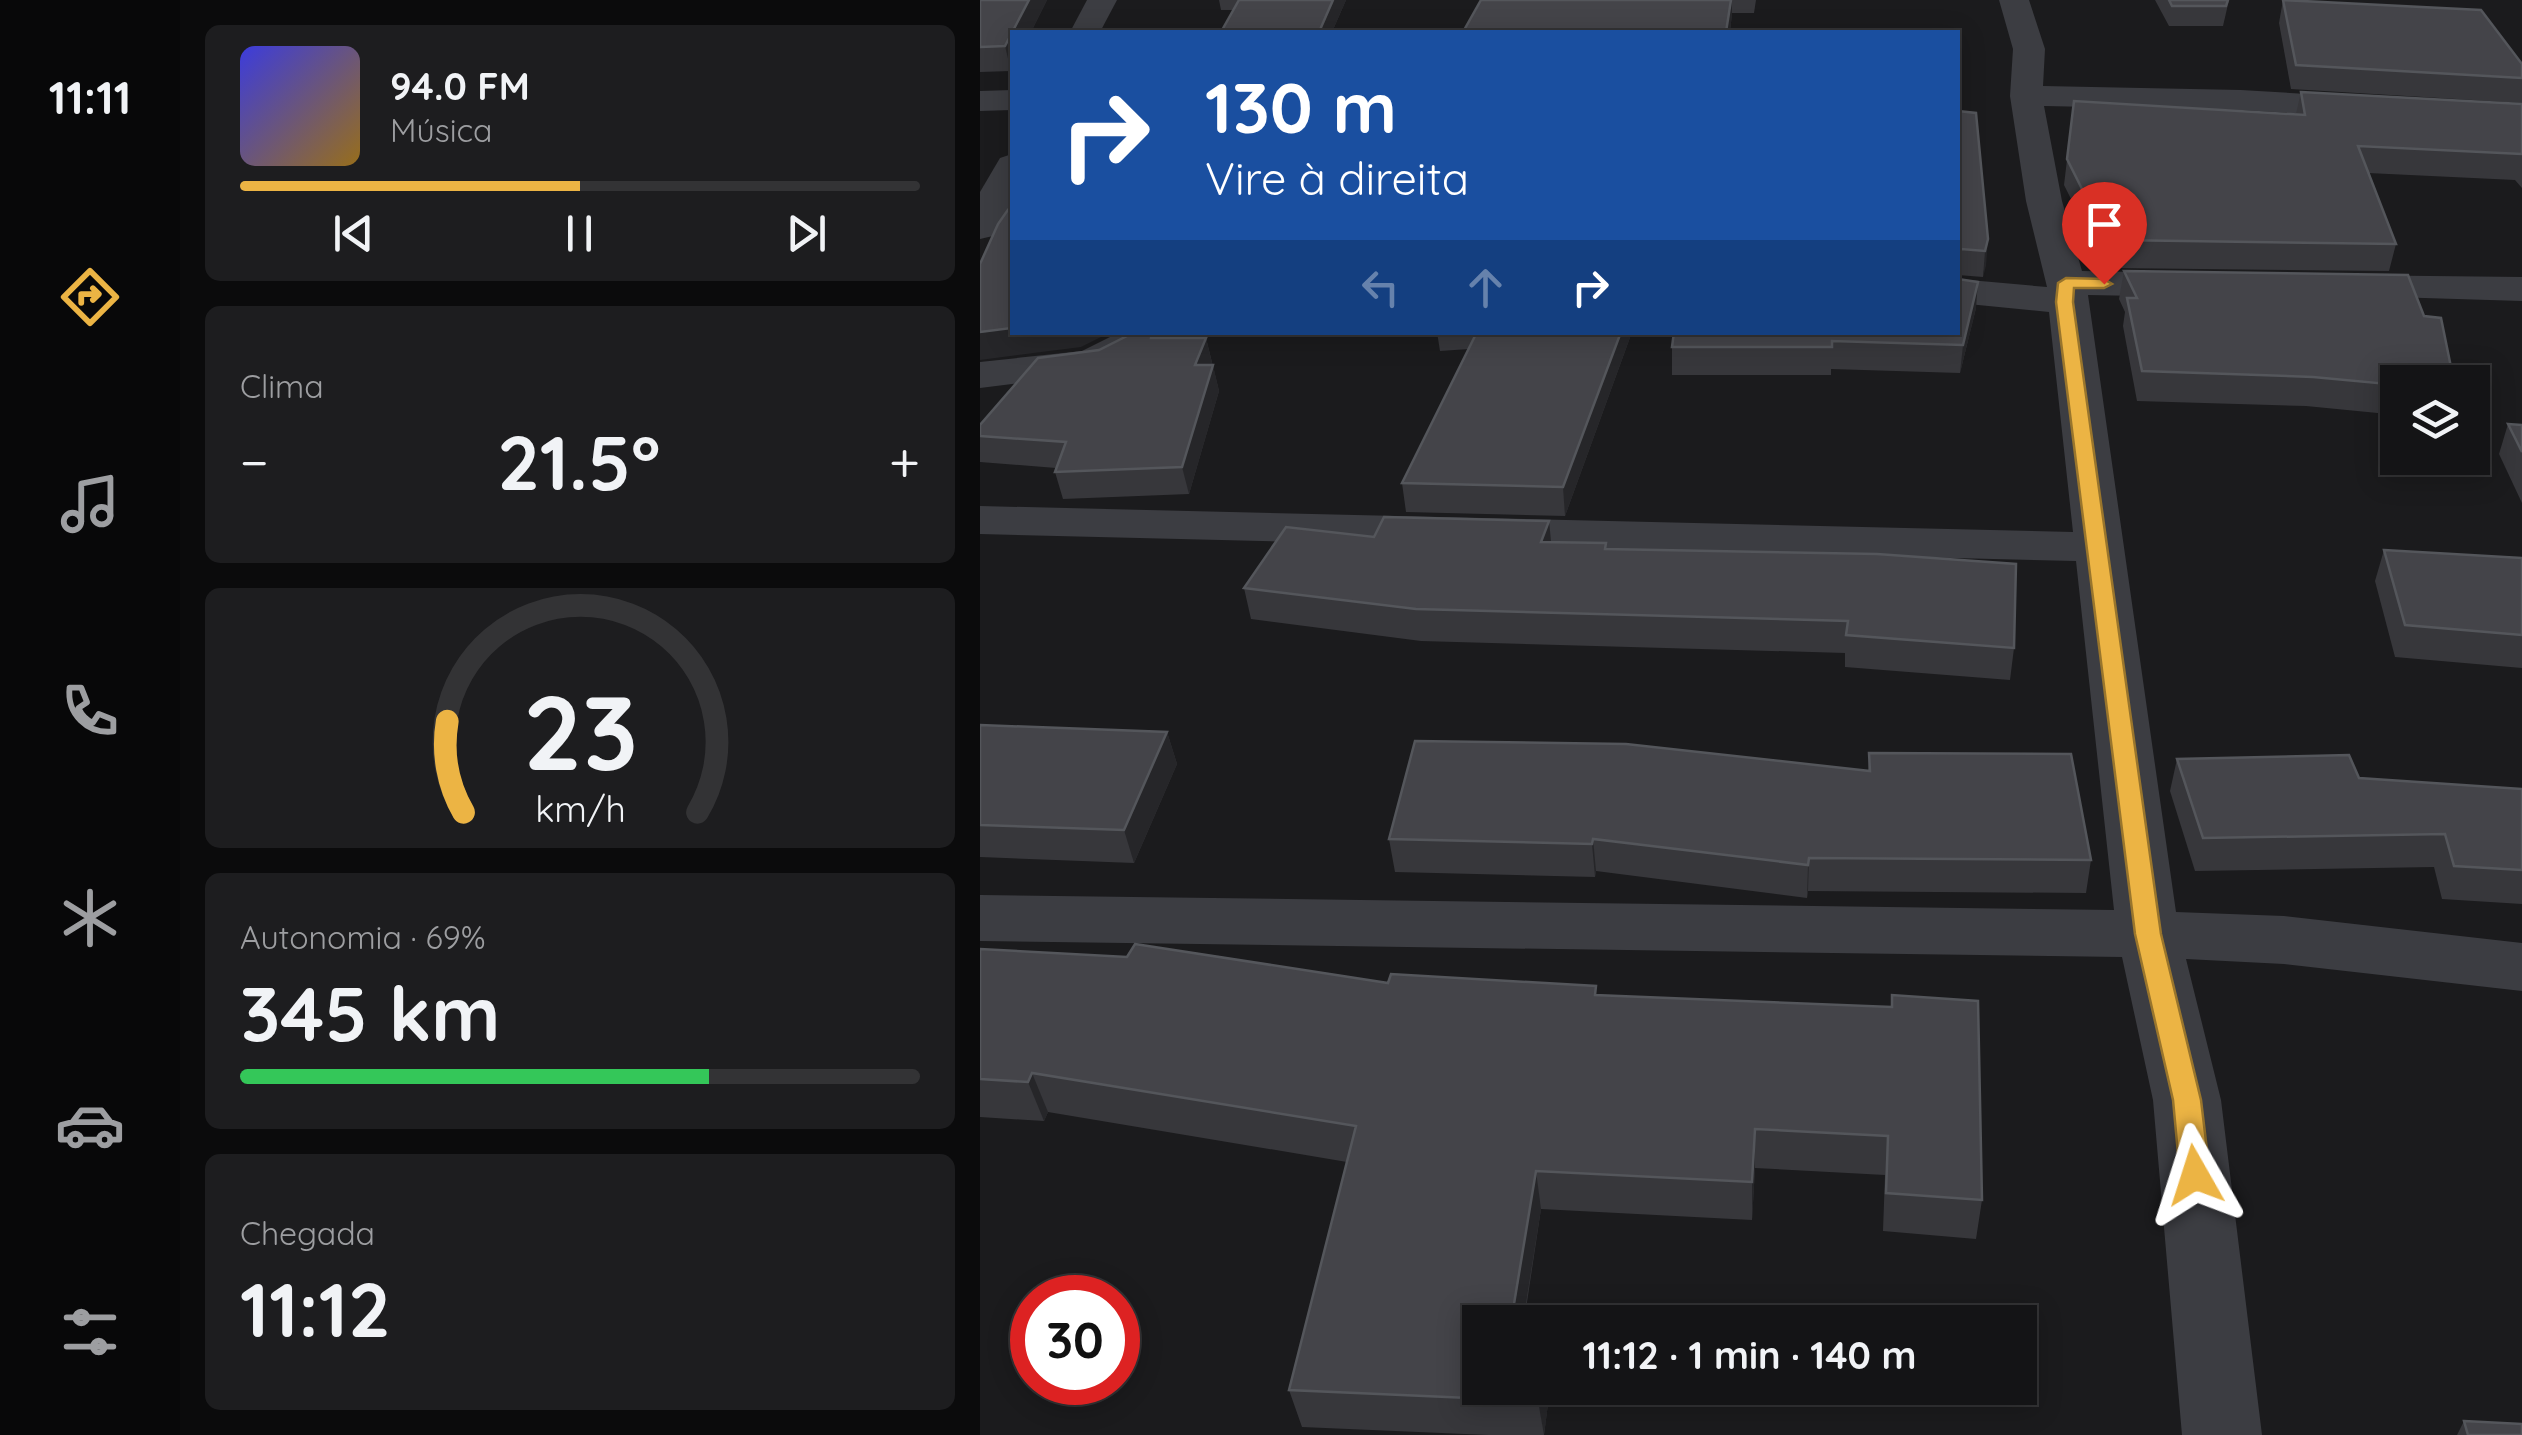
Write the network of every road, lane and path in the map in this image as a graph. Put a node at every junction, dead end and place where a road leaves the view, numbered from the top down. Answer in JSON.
{"nodes":[{"id":1,"x":1102,"y":0,"type":"edge"},
{"id":2,"x":2014,"y":0,"type":"edge"},
{"id":3,"x":1086,"y":30,"type":"edge"},
{"id":4,"x":2026,"y":96,"type":"junction"},
{"id":5,"x":980,"y":100,"type":"edge"},
{"id":6,"x":1010,"y":100,"type":"edge"},
{"id":7,"x":2522,"y":117,"type":"edge"},
{"id":8,"x":1010,"y":169,"type":"edge"},
{"id":9,"x":980,"y":228,"type":"edge"},
{"id":10,"x":2224,"y":285,"type":"edge"},
{"id":11,"x":2304,"y":286,"type":"edge"},
{"id":12,"x":2522,"y":289,"type":"edge"},
{"id":13,"x":1960,"y":291,"type":"edge"},
{"id":14,"x":2065,"y":292,"type":"junction"},
{"id":15,"x":1147,"y":335,"type":"edge"},
{"id":16,"x":980,"y":376,"type":"edge"},
{"id":17,"x":980,"y":520,"type":"edge"},
{"id":18,"x":2100,"y":547,"type":"junction"},
{"id":19,"x":980,"y":918,"type":"edge"},
{"id":20,"x":2148,"y":934,"type":"junction"},
{"id":21,"x":2522,"y":966,"type":"edge"},
{"id":22,"x":2222,"y":1435,"type":"edge"}],
"edges":[{"from":1,"to":3,"type":"street"},
{"from":2,"to":4,"type":"street"},
{"from":4,"to":7,"type":"street"},
{"from":4,"to":14,"type":"street"},
{"from":5,"to":6,"type":"street"},
{"from":8,"to":9,"type":"street"},
{"from":10,"to":14,"type":"street"},
{"from":11,"to":12,"type":"street"},
{"from":13,"to":14,"type":"street"},
{"from":14,"to":18,"type":"street"},
{"from":15,"to":16,"type":"street"},
{"from":17,"to":18,"type":"street"},
{"from":18,"to":20,"type":"street"},
{"from":19,"to":20,"type":"street"},
{"from":20,"to":21,"type":"street"},
{"from":20,"to":22,"type":"street"}]}
